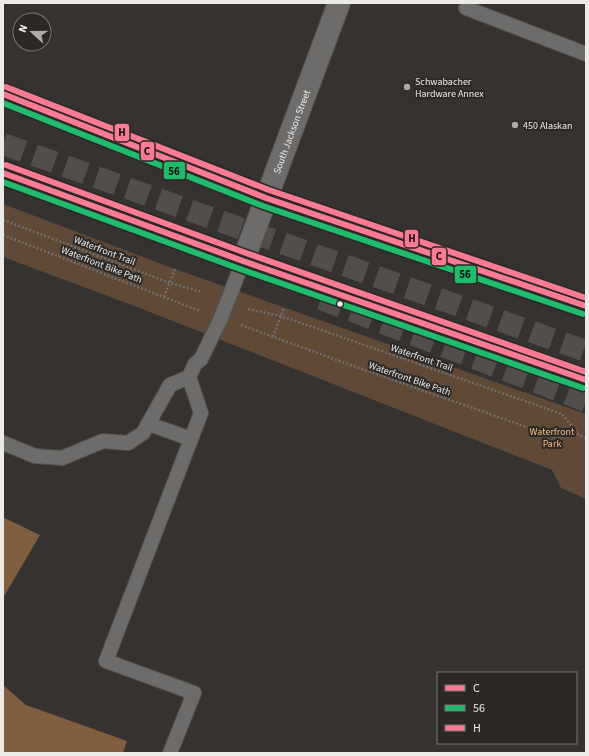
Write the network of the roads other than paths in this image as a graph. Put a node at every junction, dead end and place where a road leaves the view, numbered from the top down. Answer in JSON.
{"nodes":[{"id":1,"x":339,"y":3,"type":"edge"},
{"id":2,"x":466,"y":8,"type":"dead end"},
{"id":3,"x":586,"y":54,"type":"edge"},
{"id":4,"x":3,"y":94,"type":"edge"},
{"id":5,"x":3,"y":173,"type":"edge"},
{"id":6,"x":266,"y":198,"type":"junction"},
{"id":7,"x":243,"y":261,"type":"junction"},
{"id":8,"x":586,"y":306,"type":"edge"},
{"id":9,"x":189,"y":377,"type":"junction"},
{"id":10,"x":586,"y":380,"type":"edge"},
{"id":11,"x":149,"y":424,"type":"junction"},
{"id":12,"x":191,"y":439,"type":"junction"},
{"id":13,"x":3,"y":443,"type":"edge"},
{"id":14,"x":170,"y":753,"type":"edge"}],
"edges":[{"from":1,"to":6,"type":"street","name":"South Jackson Street"},
{"from":2,"to":3,"type":"lane"},
{"from":4,"to":6,"type":"highway"},
{"from":5,"to":7,"type":"highway"},
{"from":6,"to":7,"type":"street","name":"South Jackson Street"},
{"from":6,"to":8,"type":"highway"},
{"from":7,"to":9,"type":"lane"},
{"from":7,"to":10,"type":"highway"},
{"from":9,"to":11,"type":"lane"},
{"from":9,"to":12,"type":"lane"},
{"from":11,"to":12,"type":"lane"},
{"from":11,"to":13,"type":"lane"},
{"from":12,"to":14,"type":"lane"}]}
